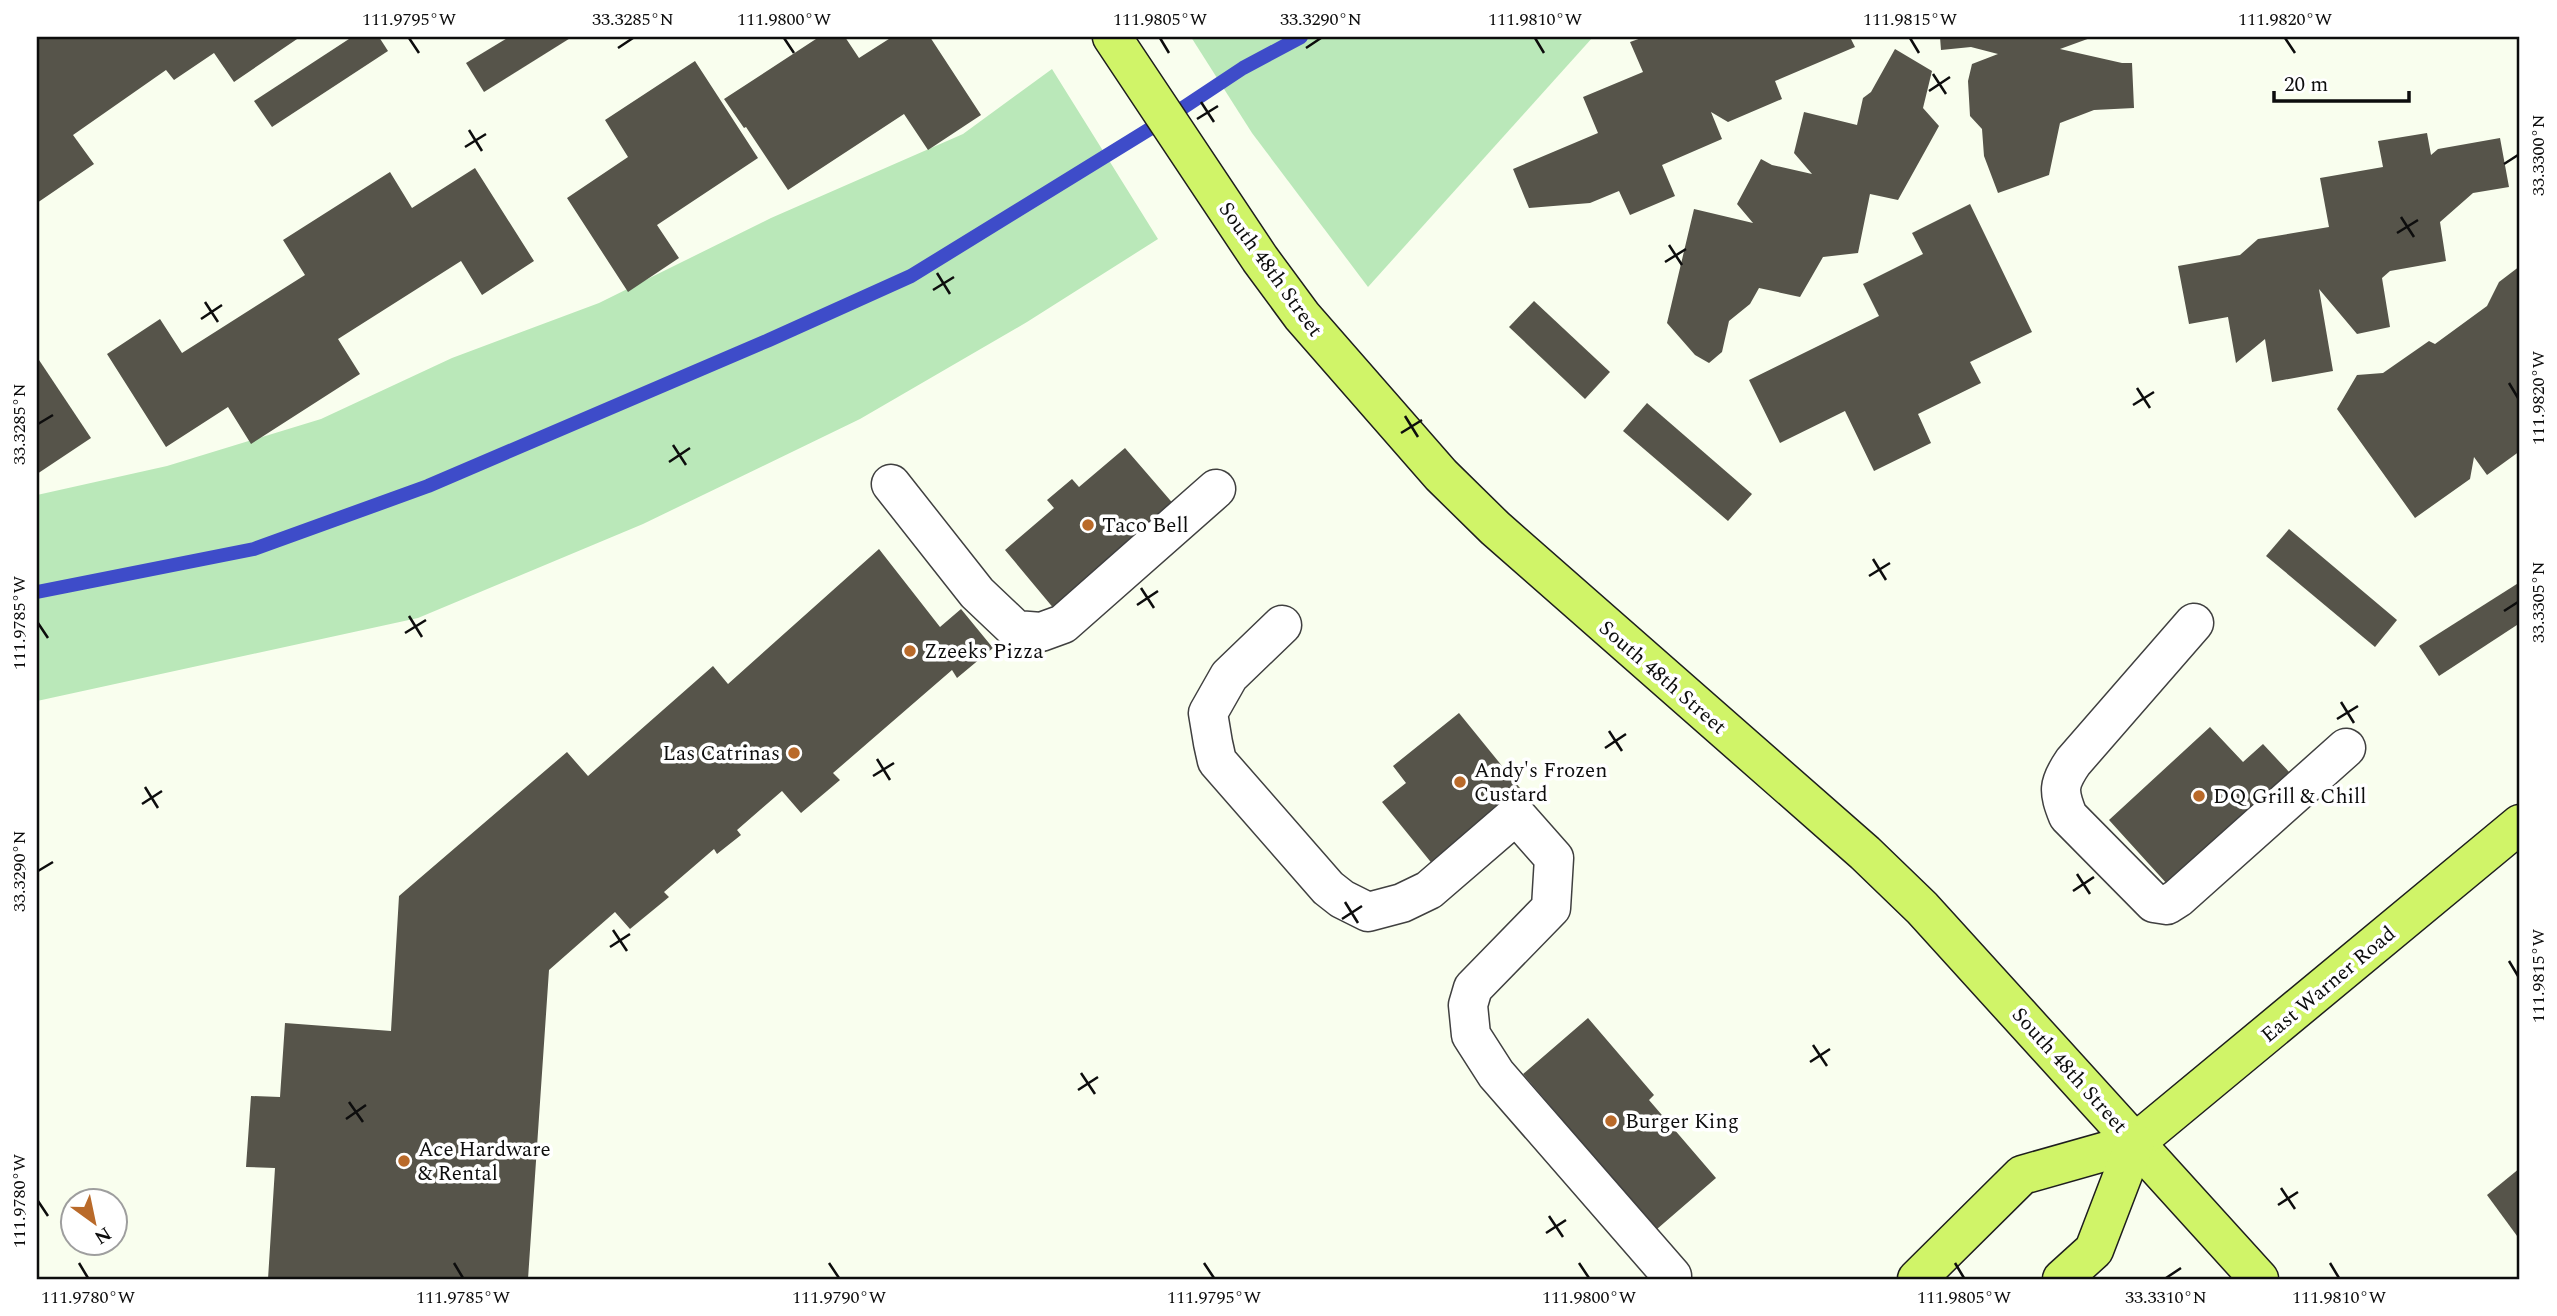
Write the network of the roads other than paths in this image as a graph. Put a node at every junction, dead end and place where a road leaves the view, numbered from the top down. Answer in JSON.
{"nodes":[{"id":1,"x":1112,"y":37,"type":"edge"},
{"id":2,"x":891,"y":484,"type":"dead end"},
{"id":3,"x":1216,"y":489,"type":"dead end"},
{"id":4,"x":2194,"y":624,"type":"dead end"},
{"id":5,"x":1282,"y":625,"type":"dead end"},
{"id":6,"x":2346,"y":748,"type":"dead end"},
{"id":7,"x":2520,"y":824,"type":"edge"},
{"id":8,"x":2135,"y":1143,"type":"junction"},
{"id":9,"x":1672,"y":1276,"type":"dead end"},
{"id":10,"x":1917,"y":1279,"type":"edge"},
{"id":11,"x":2062,"y":1279,"type":"edge"},
{"id":12,"x":2259,"y":1279,"type":"edge"}],
"edges":[{"from":1,"to":8,"type":"main road","name":"South 48th Street"},
{"from":2,"to":3,"type":"lane"},
{"from":4,"to":6,"type":"lane"},
{"from":5,"to":9,"type":"lane"},
{"from":7,"to":8,"type":"main road","name":"East Warner Road"},
{"from":8,"to":10,"type":"main road","name":"East Warner Road"},
{"from":8,"to":11,"type":"main road","name":"East Warner Road"},
{"from":8,"to":12,"type":"main road","name":"South 48th Street"}]}
